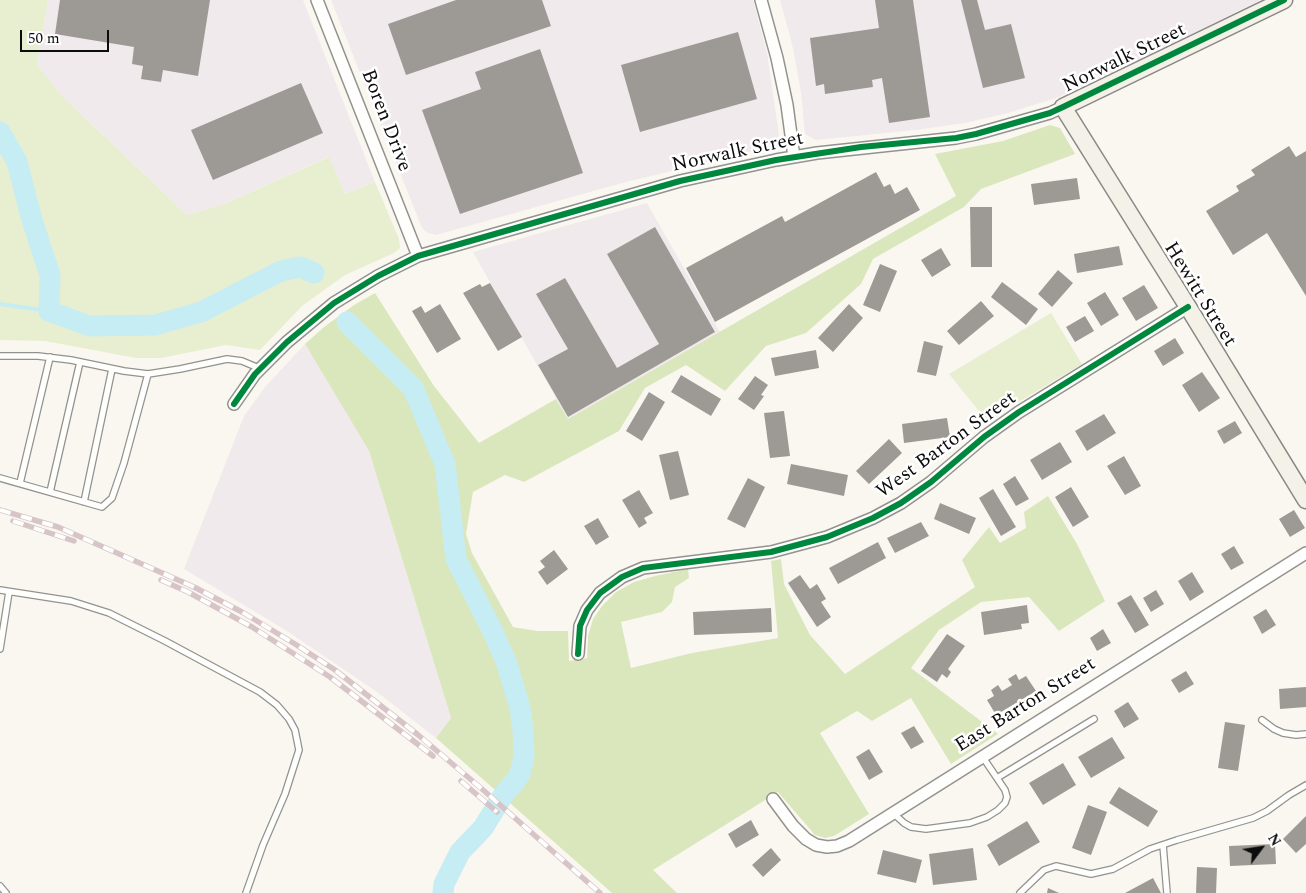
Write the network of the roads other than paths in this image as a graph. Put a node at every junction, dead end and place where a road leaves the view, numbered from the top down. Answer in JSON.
{"nodes":[{"id":1,"x":317,"y":0,"type":"edge"},
{"id":2,"x":761,"y":0,"type":"edge"},
{"id":3,"x":1284,"y":0,"type":"edge"},
{"id":4,"x":1063,"y":107,"type":"junction"},
{"id":5,"x":794,"y":157,"type":"junction"},
{"id":6,"x":418,"y":256,"type":"junction"},
{"id":7,"x":1188,"y":308,"type":"junction"},
{"id":8,"x":0,"y":356,"type":"edge"},
{"id":9,"x":50,"y":358,"type":"junction"},
{"id":10,"x":80,"y":362,"type":"junction"},
{"id":11,"x":112,"y":368,"type":"junction"},
{"id":12,"x":261,"y":369,"type":"junction"},
{"id":13,"x":148,"y":374,"type":"junction"},
{"id":14,"x":234,"y":404,"type":"dead end"},
{"id":15,"x":0,"y":478,"type":"edge"},
{"id":16,"x":20,"y":484,"type":"junction"},
{"id":17,"x":50,"y":492,"type":"junction"},
{"id":18,"x":1306,"y":500,"type":"edge"},
{"id":19,"x":84,"y":502,"type":"junction"},
{"id":20,"x":1306,"y":553,"type":"edge"},
{"id":21,"x":0,"y":590,"type":"edge"},
{"id":22,"x":9,"y":592,"type":"junction"},
{"id":23,"x":0,"y":649,"type":"edge"},
{"id":24,"x":578,"y":654,"type":"dead end"},
{"id":25,"x":1094,"y":719,"type":"dead end"},
{"id":26,"x":1262,"y":720,"type":"dead end"},
{"id":27,"x":1306,"y":734,"type":"edge"},
{"id":28,"x":982,"y":756,"type":"junction"},
{"id":29,"x":997,"y":778,"type":"junction"},
{"id":30,"x":1306,"y":785,"type":"edge"},
{"id":31,"x":773,"y":799,"type":"dead end"},
{"id":32,"x":893,"y":812,"type":"junction"},
{"id":33,"x":1163,"y":845,"type":"junction"},
{"id":34,"x":0,"y":886,"type":"edge"},
{"id":35,"x":6,"y":893,"type":"edge"},
{"id":36,"x":246,"y":893,"type":"edge"},
{"id":37,"x":1020,"y":893,"type":"edge"},
{"id":38,"x":1167,"y":893,"type":"edge"}],
"edges":[{"from":1,"to":6,"type":"street","name":"Boren Drive"},
{"from":2,"to":5,"type":"street"},
{"from":3,"to":4,"type":"street","name":"Norwalk Street"},
{"from":4,"to":5,"type":"street","name":"Norwalk Street"},
{"from":4,"to":7,"type":"street","name":"Hewitt Street"},
{"from":5,"to":6,"type":"street","name":"Norwalk Street"},
{"from":6,"to":12,"type":"street","name":"Norwalk Street"},
{"from":7,"to":18,"type":"street","name":"Hewitt Street"},
{"from":7,"to":24,"type":"street","name":"West Barton Street"},
{"from":8,"to":9,"type":"lane"},
{"from":9,"to":10,"type":"lane"},
{"from":9,"to":16,"type":"lane"},
{"from":10,"to":11,"type":"lane"},
{"from":10,"to":17,"type":"lane"},
{"from":11,"to":13,"type":"lane"},
{"from":11,"to":19,"type":"lane"},
{"from":12,"to":13,"type":"lane"},
{"from":12,"to":14,"type":"street","name":"Norwalk Street"},
{"from":13,"to":19,"type":"lane"},
{"from":15,"to":16,"type":"lane"},
{"from":16,"to":17,"type":"lane"},
{"from":17,"to":19,"type":"lane"},
{"from":20,"to":28,"type":"street","name":"East Barton Street"},
{"from":21,"to":22,"type":"lane"},
{"from":22,"to":23,"type":"lane"},
{"from":22,"to":36,"type":"lane"},
{"from":25,"to":29,"type":"lane"},
{"from":26,"to":27,"type":"lane"},
{"from":28,"to":29,"type":"lane"},
{"from":28,"to":32,"type":"street","name":"East Barton Street"},
{"from":29,"to":32,"type":"lane"},
{"from":30,"to":33,"type":"lane"},
{"from":31,"to":32,"type":"street","name":"East Barton Street"},
{"from":33,"to":37,"type":"lane"},
{"from":33,"to":38,"type":"lane"},
{"from":34,"to":35,"type":"lane"}]}
